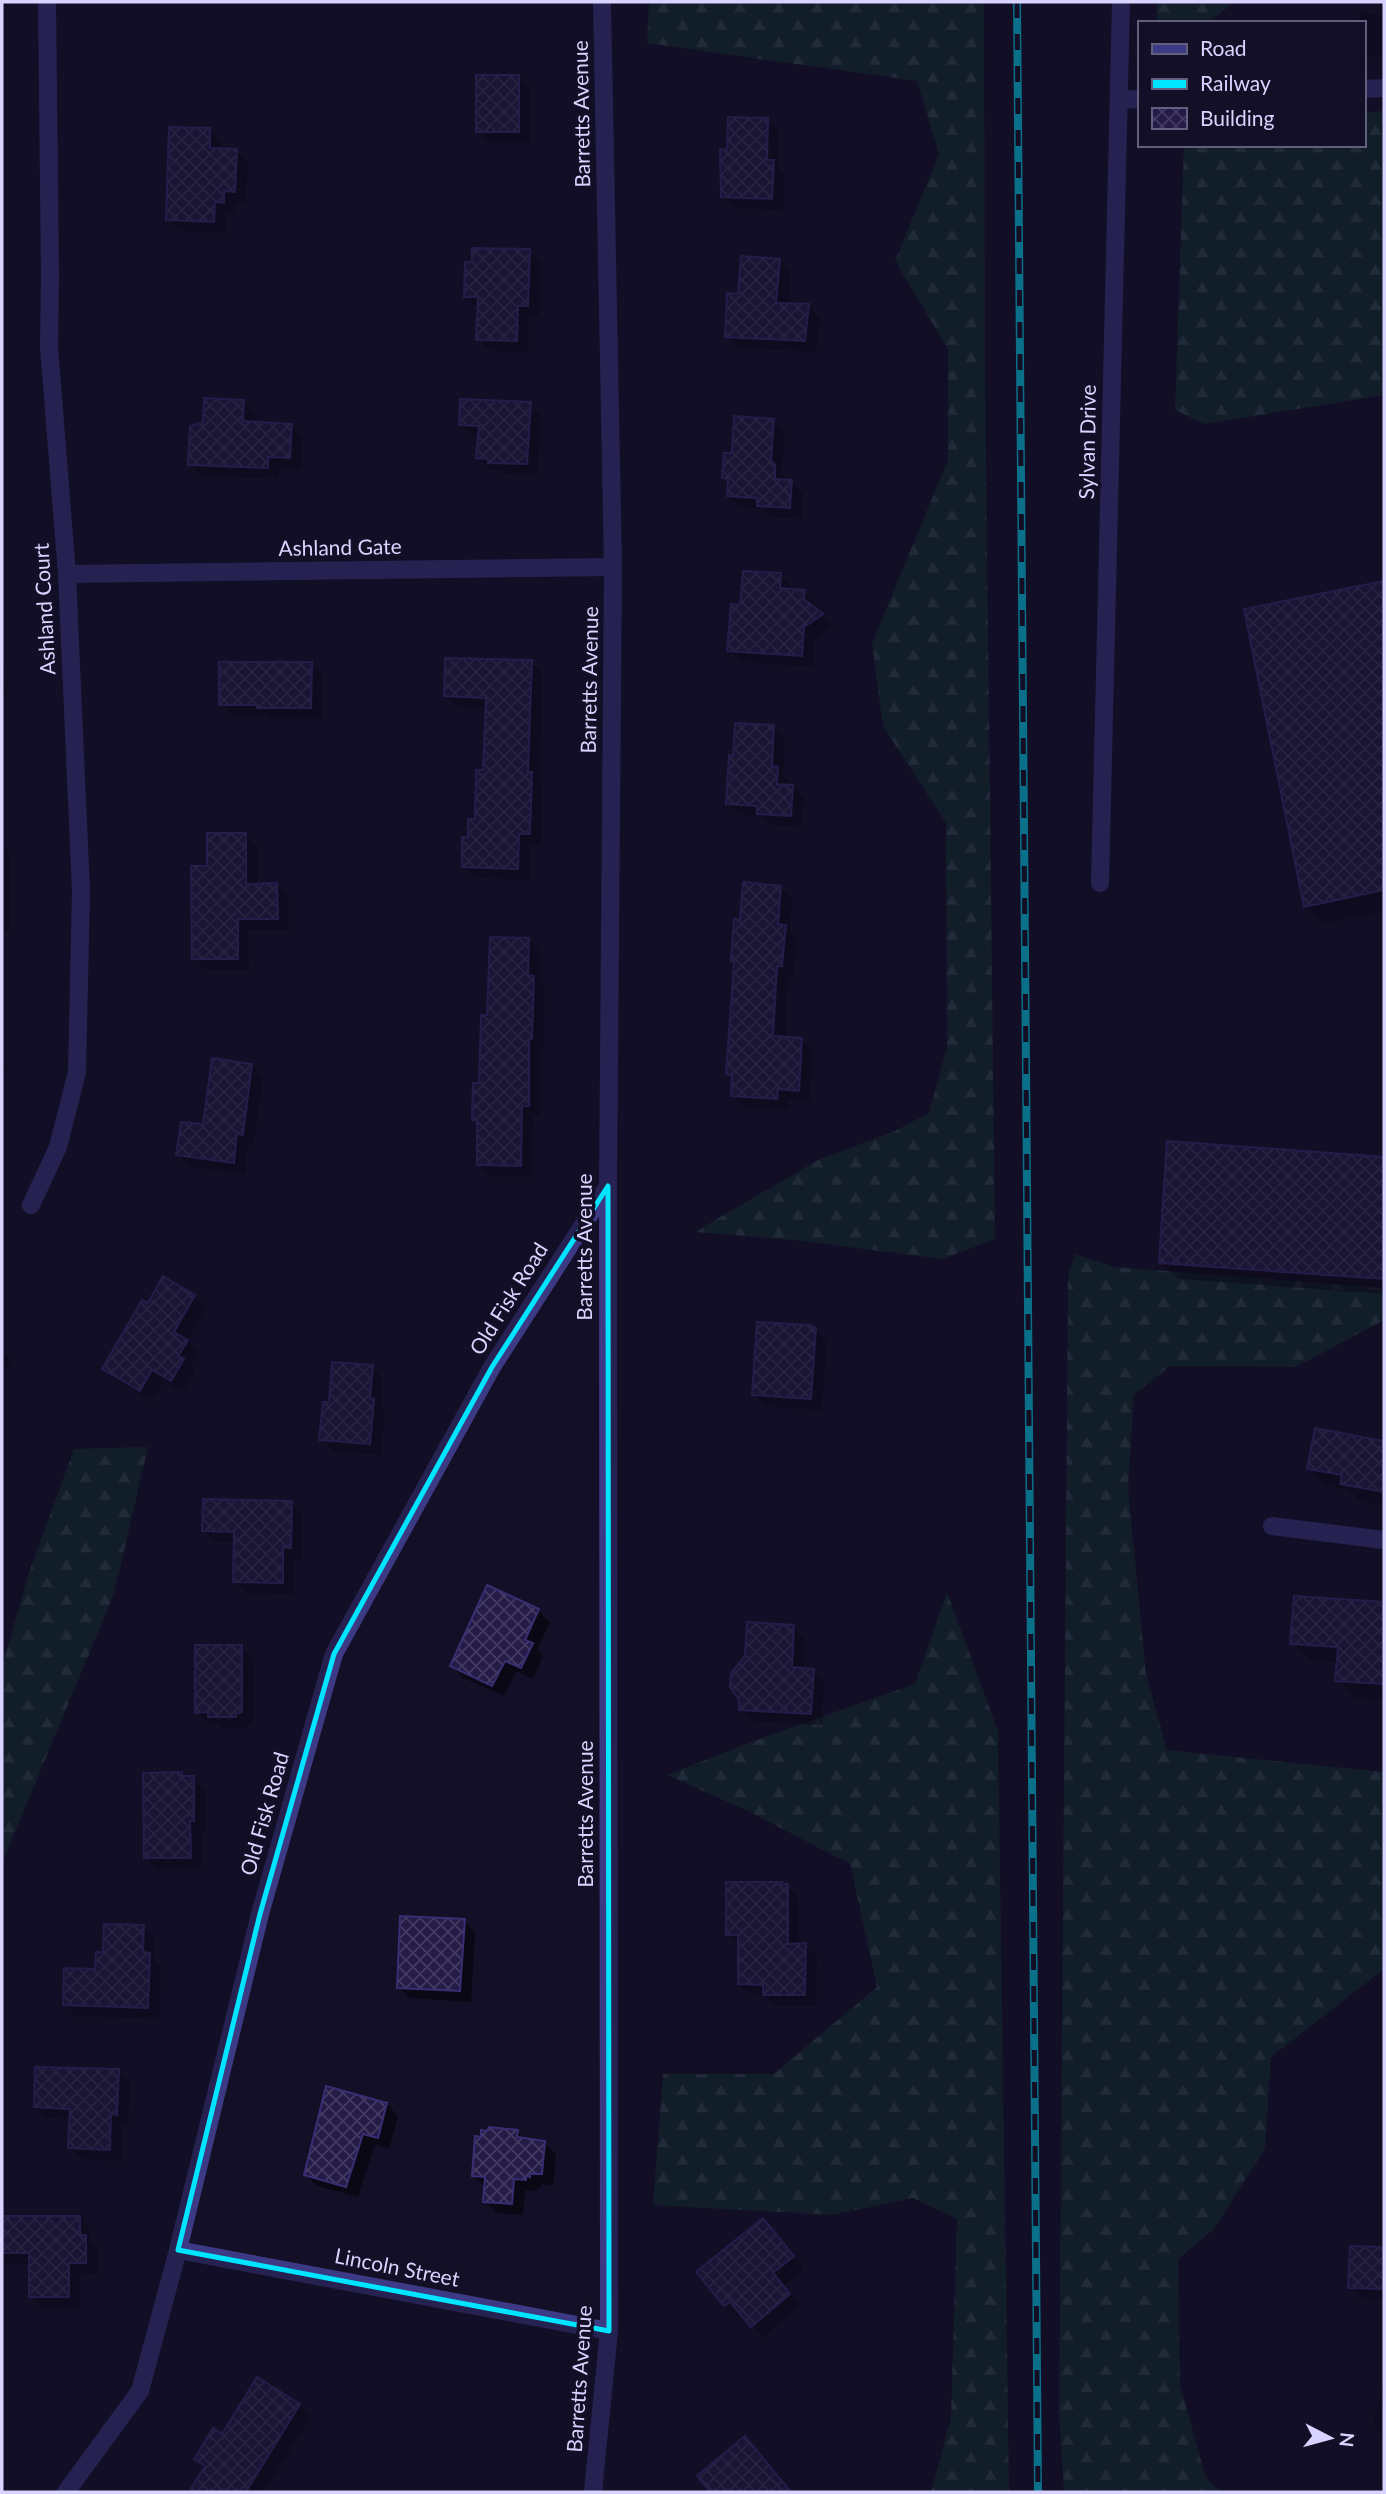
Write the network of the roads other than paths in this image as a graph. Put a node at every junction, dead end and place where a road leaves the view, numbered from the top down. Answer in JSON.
{"nodes":[{"id":1,"x":47,"y":2,"type":"edge"},
{"id":2,"x":602,"y":2,"type":"edge"},
{"id":3,"x":1121,"y":2,"type":"edge"},
{"id":4,"x":1384,"y":88,"type":"edge"},
{"id":5,"x":1365,"y":89,"type":"edge"},
{"id":6,"x":1138,"y":99,"type":"edge"},
{"id":7,"x":1119,"y":100,"type":"junction"},
{"id":8,"x":613,"y":567,"type":"junction"},
{"id":9,"x":67,"y":575,"type":"junction"},
{"id":10,"x":1100,"y":883,"type":"dead end"},
{"id":11,"x":608,"y":1186,"type":"junction"},
{"id":12,"x":30,"y":1206,"type":"dead end"},
{"id":13,"x":1272,"y":1526,"type":"dead end"},
{"id":14,"x":1384,"y":1540,"type":"edge"},
{"id":15,"x":178,"y":2250,"type":"junction"},
{"id":16,"x":609,"y":2331,"type":"junction"},
{"id":17,"x":66,"y":2492,"type":"edge"},
{"id":18,"x":593,"y":2492,"type":"edge"}],
"edges":[{"from":1,"to":9,"type":"street","name":"Ashland Court"},
{"from":2,"to":8,"type":"street","name":"Barretts Avenue"},
{"from":3,"to":7,"type":"street","name":"Sylvan Drive"},
{"from":4,"to":5,"type":"street"},
{"from":6,"to":7,"type":"street"},
{"from":7,"to":10,"type":"street","name":"Sylvan Drive"},
{"from":8,"to":9,"type":"street","name":"Ashland Gate"},
{"from":8,"to":11,"type":"street","name":"Barretts Avenue"},
{"from":9,"to":12,"type":"street","name":"Ashland Court"},
{"from":11,"to":15,"type":"street","name":"Old Fisk Road"},
{"from":11,"to":16,"type":"street","name":"Barretts Avenue"},
{"from":13,"to":14,"type":"street"},
{"from":15,"to":16,"type":"street","name":"Lincoln Street"},
{"from":15,"to":17,"type":"street","name":"Old Fisk Road"},
{"from":16,"to":18,"type":"street","name":"Barretts Avenue"}]}
